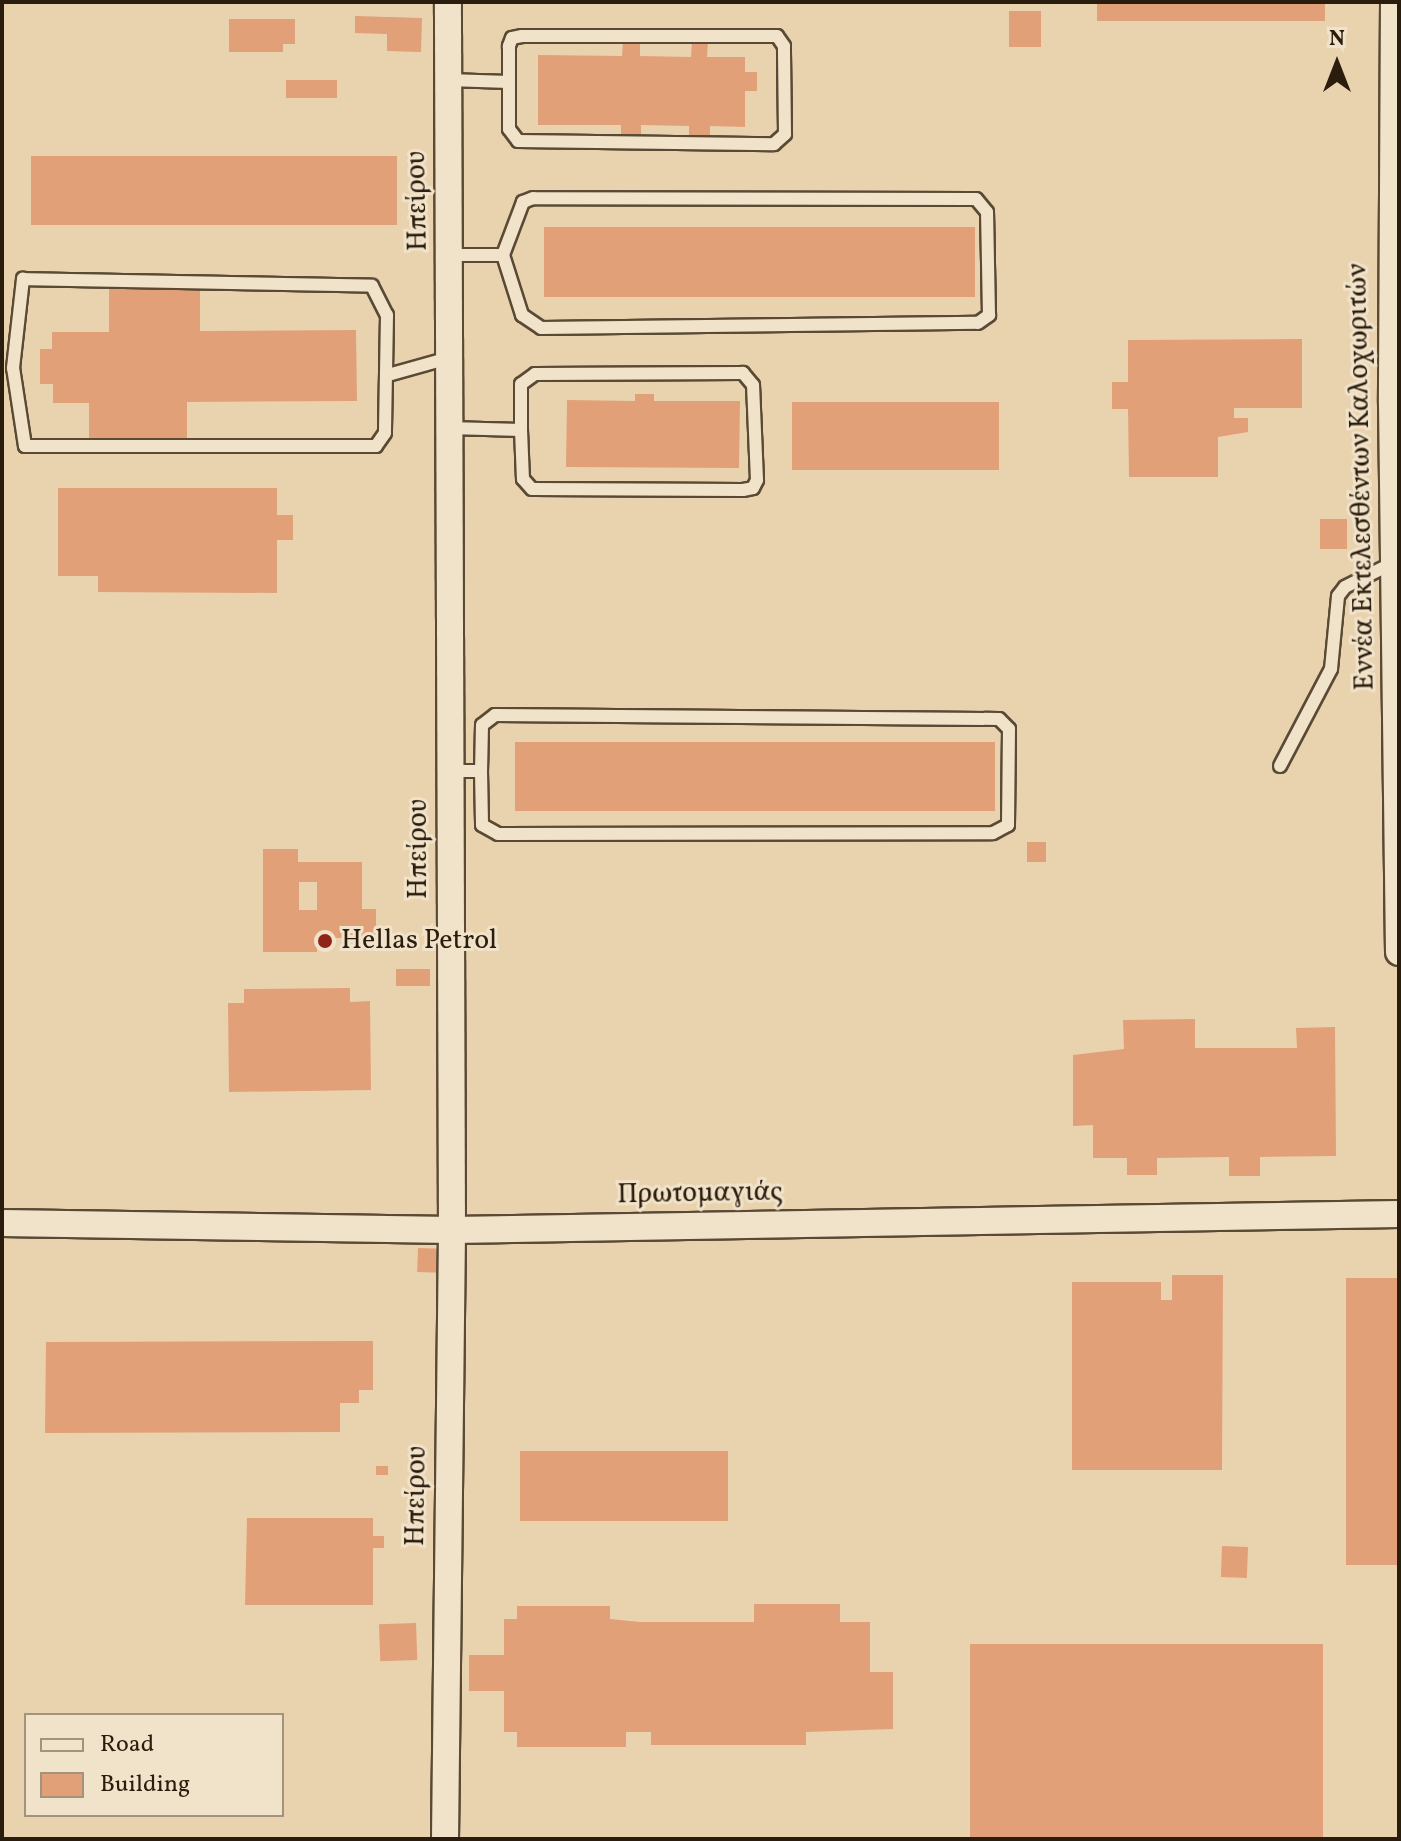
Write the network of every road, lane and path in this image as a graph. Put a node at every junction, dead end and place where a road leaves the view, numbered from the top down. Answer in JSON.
{"nodes":[{"id":1,"x":448,"y":2,"type":"edge"},
{"id":2,"x":1394,"y":2,"type":"edge"},
{"id":3,"x":448,"y":80,"type":"junction"},
{"id":4,"x":509,"y":82,"type":"junction"},
{"id":5,"x":450,"y":255,"type":"junction"},
{"id":6,"x":503,"y":255,"type":"junction"},
{"id":7,"x":449,"y":358,"type":"junction"},
{"id":8,"x":388,"y":375,"type":"junction"},
{"id":9,"x":449,"y":428,"type":"junction"},
{"id":10,"x":521,"y":430,"type":"junction"},
{"id":11,"x":1397,"y":509,"type":"edge"},
{"id":12,"x":1395,"y":562,"type":"junction"},
{"id":13,"x":1280,"y":766,"type":"dead end"},
{"id":14,"x":450,"y":771,"type":"junction"},
{"id":15,"x":481,"y":771,"type":"junction"},
{"id":16,"x":1399,"y":899,"type":"edge"},
{"id":17,"x":1399,"y":952,"type":"edge"},
{"id":18,"x":1399,"y":1214,"type":"edge"},
{"id":19,"x":2,"y":1223,"type":"edge"},
{"id":20,"x":452,"y":1230,"type":"junction"},
{"id":21,"x":445,"y":1839,"type":"edge"}],
"edges":[{"from":1,"to":3,"type":"street","name":"Ηπείρου"},
{"from":2,"to":11,"type":"street","name":"Εννέα Εκτελεσθέντων Καλοχωριτών"},
{"from":3,"to":4,"type":"lane"},
{"from":3,"to":5,"type":"street","name":"Ηπείρου"},
{"from":4,"to":4,"type":"lane"},
{"from":5,"to":6,"type":"lane"},
{"from":5,"to":7,"type":"street","name":"Ηπείρου"},
{"from":6,"to":6,"type":"lane"},
{"from":7,"to":8,"type":"lane"},
{"from":7,"to":9,"type":"street","name":"Ηπείρου"},
{"from":8,"to":8,"type":"lane"},
{"from":9,"to":10,"type":"lane"},
{"from":9,"to":14,"type":"street","name":"Ηπείρου"},
{"from":10,"to":10,"type":"lane"},
{"from":11,"to":12,"type":"street","name":"Εννέα Εκτελεσθέντων Καλοχωριτών"},
{"from":12,"to":13,"type":"lane"},
{"from":12,"to":16,"type":"street","name":"Εννέα Εκτελεσθέντων Καλοχωριτών"},
{"from":14,"to":15,"type":"lane"},
{"from":14,"to":20,"type":"street","name":"Ηπείρου"},
{"from":15,"to":15,"type":"lane"},
{"from":16,"to":17,"type":"street","name":"Εννέα Εκτελεσθέντων Καλοχωριτών"},
{"from":18,"to":20,"type":"street","name":"Πρωτομαγιάς"},
{"from":19,"to":20,"type":"street","name":"Πρωτομαγιάς"},
{"from":20,"to":21,"type":"street","name":"Ηπείρου"}]}
